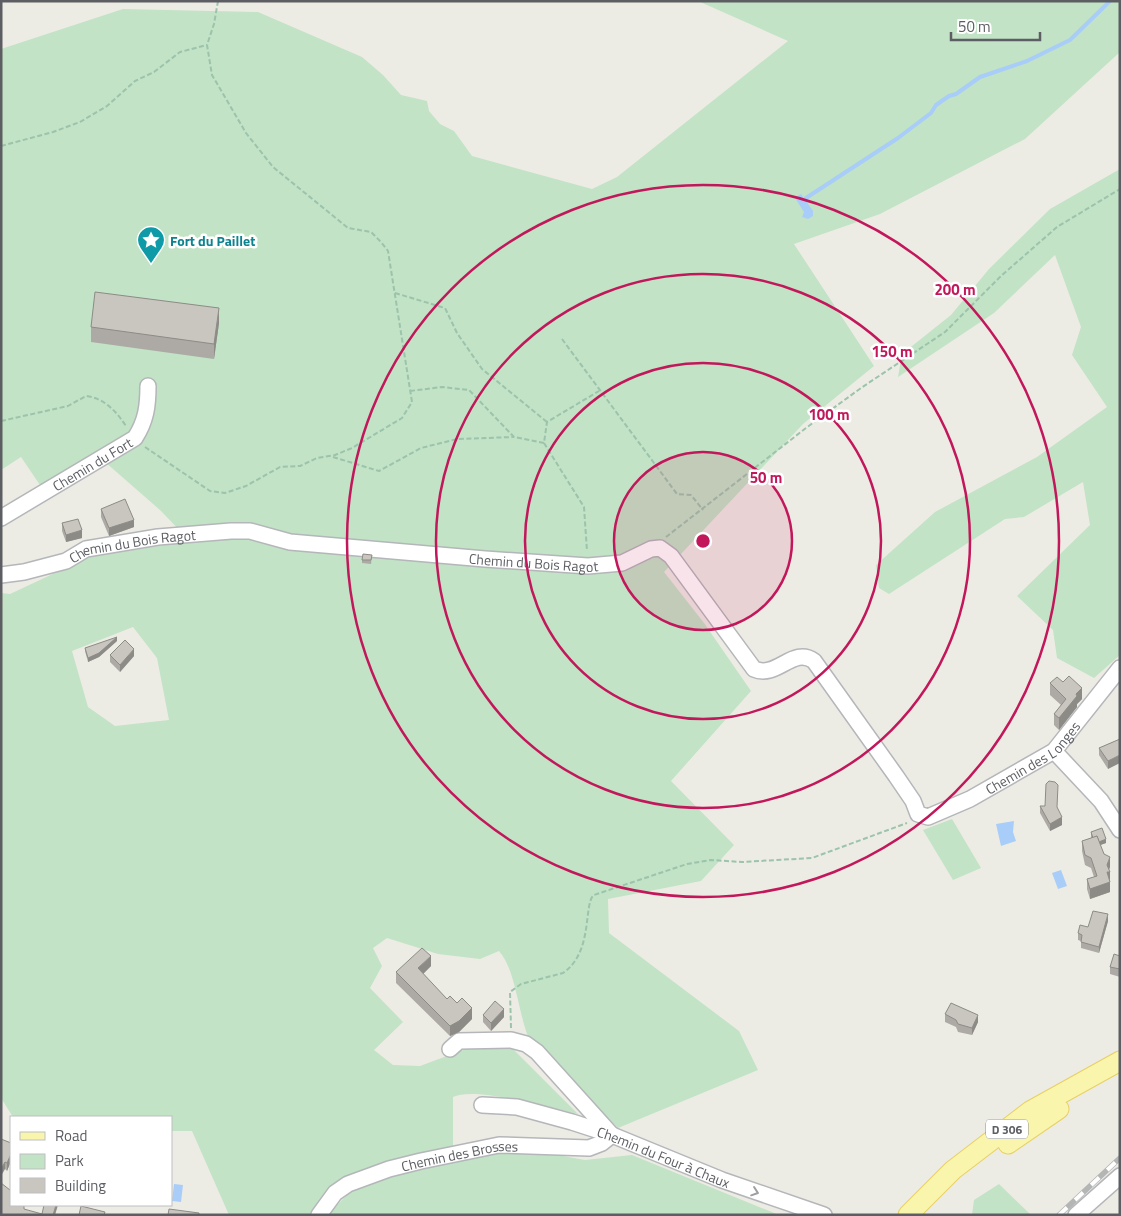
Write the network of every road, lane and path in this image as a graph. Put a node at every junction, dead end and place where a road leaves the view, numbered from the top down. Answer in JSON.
{"nodes":[{"id":1,"x":218,"y":1,"type":"edge"},
{"id":2,"x":207,"y":45,"type":"junction"},
{"id":3,"x":1,"y":146,"type":"edge"},
{"id":4,"x":1120,"y":188,"type":"edge"},
{"id":5,"x":395,"y":293,"type":"junction"},
{"id":6,"x":562,"y":339,"type":"dead end"},
{"id":7,"x":148,"y":386,"type":"dead end"},
{"id":8,"x":410,"y":391,"type":"junction"},
{"id":9,"x":599,"y":391,"type":"junction"},
{"id":10,"x":1,"y":421,"type":"edge"},
{"id":11,"x":547,"y":422,"type":"junction"},
{"id":12,"x":514,"y":437,"type":"junction"},
{"id":13,"x":134,"y":438,"type":"junction"},
{"id":14,"x":544,"y":443,"type":"junction"},
{"id":15,"x":331,"y":456,"type":"junction"},
{"id":16,"x":703,"y":510,"type":"junction"},
{"id":17,"x":1,"y":518,"type":"edge"},
{"id":18,"x":655,"y":548,"type":"junction"},
{"id":19,"x":588,"y":566,"type":"junction"},
{"id":20,"x":1,"y":575,"type":"edge"},
{"id":21,"x":1120,"y":668,"type":"edge"},
{"id":22,"x":1054,"y":751,"type":"junction"},
{"id":23,"x":924,"y":816,"type":"junction"},
{"id":24,"x":1120,"y":830,"type":"edge"},
{"id":25,"x":511,"y":1040,"type":"junction"},
{"id":26,"x":450,"y":1049,"type":"dead end"},
{"id":27,"x":1120,"y":1060,"type":"edge"},
{"id":28,"x":1120,"y":1072,"type":"edge"},
{"id":29,"x":482,"y":1105,"type":"dead end"},
{"id":30,"x":612,"y":1135,"type":"junction"},
{"id":31,"x":1120,"y":1176,"type":"edge"},
{"id":32,"x":318,"y":1215,"type":"edge"},
{"id":33,"x":824,"y":1215,"type":"edge"},
{"id":34,"x":908,"y":1215,"type":"edge"},
{"id":35,"x":922,"y":1215,"type":"edge"},
{"id":36,"x":1076,"y":1215,"type":"edge"}],
"edges":[{"from":1,"to":2,"type":"path"},
{"from":2,"to":3,"type":"path"},
{"from":2,"to":5,"type":"path"},
{"from":4,"to":16,"type":"path"},
{"from":5,"to":8,"type":"path"},
{"from":5,"to":11,"type":"path"},
{"from":6,"to":9,"type":"path"},
{"from":7,"to":13,"type":"street","name":"Chemin du Fort"},
{"from":8,"to":12,"type":"path"},
{"from":8,"to":15,"type":"path"},
{"from":9,"to":11,"type":"path"},
{"from":9,"to":16,"type":"path"},
{"from":10,"to":13,"type":"path"},
{"from":11,"to":14,"type":"path"},
{"from":12,"to":14,"type":"path"},
{"from":12,"to":15,"type":"path"},
{"from":13,"to":15,"type":"path"},
{"from":13,"to":17,"type":"street","name":"Chemin du Fort"},
{"from":14,"to":19,"type":"path"},
{"from":16,"to":18,"type":"path"},
{"from":18,"to":19,"type":"street","name":"Chemin du Bois Ragot"},
{"from":18,"to":23,"type":"street"},
{"from":19,"to":20,"type":"street","name":"Chemin du Bois Ragot"},
{"from":21,"to":22,"type":"street","name":"Chemin des Longes"},
{"from":22,"to":23,"type":"street","name":"Chemin des Longes"},
{"from":22,"to":24,"type":"street"},
{"from":23,"to":25,"type":"path"},
{"from":25,"to":26,"type":"street","name":"Chemin du Four à Chaux"},
{"from":25,"to":30,"type":"street","name":"Chemin du Four à Chaux"},
{"from":27,"to":34,"type":"main road","number":"D 306"},
{"from":28,"to":35,"type":"main road","number":"D 306"},
{"from":29,"to":30,"type":"street"},
{"from":30,"to":32,"type":"street","name":"Chemin des Brosses"},
{"from":30,"to":33,"type":"street","name":"Chemin du Four à Chaux","one_way":true},
{"from":31,"to":36,"type":"street"}]}
